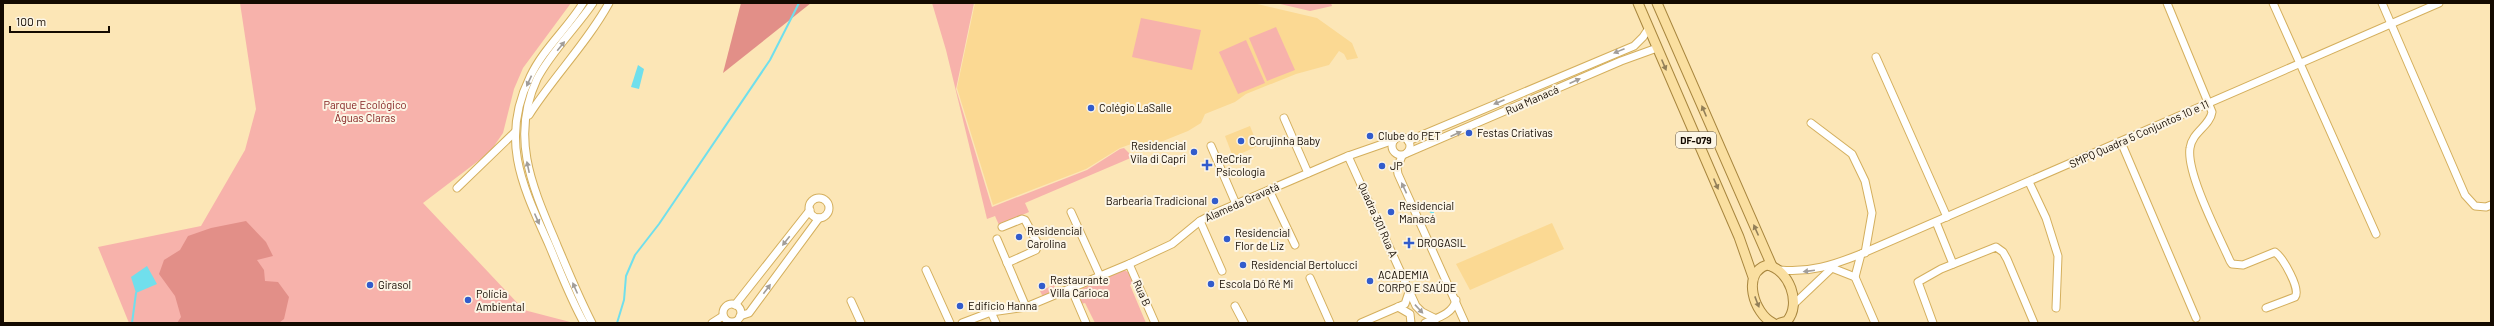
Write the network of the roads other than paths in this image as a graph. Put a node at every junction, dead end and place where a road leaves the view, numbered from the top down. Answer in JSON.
{"nodes":[{"id":1,"x":583,"y":3,"type":"edge"},
{"id":2,"x":593,"y":3,"type":"edge"},
{"id":3,"x":609,"y":3,"type":"edge"},
{"id":4,"x":1638,"y":3,"type":"edge"},
{"id":5,"x":1657,"y":3,"type":"edge"},
{"id":6,"x":2167,"y":3,"type":"edge"},
{"id":7,"x":2273,"y":3,"type":"edge"},
{"id":8,"x":2382,"y":3,"type":"edge"},
{"id":9,"x":2439,"y":3,"type":"edge"},
{"id":10,"x":2391,"y":23,"type":"junction"},
{"id":11,"x":1649,"y":28,"type":"junction"},
{"id":12,"x":1657,"y":48,"type":"junction"},
{"id":13,"x":1876,"y":57,"type":"dead end"},
{"id":14,"x":2300,"y":63,"type":"junction"},
{"id":15,"x":2209,"y":103,"type":"junction"},
{"id":16,"x":1284,"y":118,"type":"dead end"},
{"id":17,"x":527,"y":119,"type":"junction"},
{"id":18,"x":1811,"y":123,"type":"dead end"},
{"id":19,"x":515,"y":132,"type":"junction"},
{"id":20,"x":1394,"y":140,"type":"junction"},
{"id":21,"x":1408,"y":141,"type":"junction"},
{"id":22,"x":2121,"y":142,"type":"junction"},
{"id":23,"x":1211,"y":146,"type":"dead end"},
{"id":24,"x":1404,"y":154,"type":"junction"},
{"id":25,"x":1348,"y":156,"type":"junction"},
{"id":26,"x":1308,"y":173,"type":"junction"},
{"id":27,"x":2029,"y":182,"type":"junction"},
{"id":28,"x":457,"y":188,"type":"dead end"},
{"id":29,"x":1269,"y":190,"type":"junction"},
{"id":30,"x":1236,"y":204,"type":"junction"},
{"id":31,"x":2491,"y":205,"type":"edge"},
{"id":32,"x":810,"y":210,"type":"junction"},
{"id":33,"x":1071,"y":212,"type":"dead end"},
{"id":34,"x":1947,"y":217,"type":"junction"},
{"id":35,"x":819,"y":218,"type":"junction"},
{"id":36,"x":1200,"y":221,"type":"junction"},
{"id":37,"x":1936,"y":222,"type":"junction"},
{"id":38,"x":1002,"y":227,"type":"dead end"},
{"id":39,"x":2376,"y":234,"type":"dead end"},
{"id":40,"x":996,"y":239,"type":"dead end"},
{"id":41,"x":1295,"y":245,"type":"dead end"},
{"id":42,"x":1863,"y":254,"type":"junction"},
{"id":43,"x":1007,"y":263,"type":"junction"},
{"id":44,"x":1128,"y":264,"type":"junction"},
{"id":45,"x":1953,"y":264,"type":"junction"},
{"id":46,"x":1835,"y":266,"type":"junction"},
{"id":47,"x":1776,"y":268,"type":"junction"},
{"id":48,"x":926,"y":270,"type":"dead end"},
{"id":49,"x":1222,"y":271,"type":"dead end"},
{"id":50,"x":1100,"y":276,"type":"junction"},
{"id":51,"x":1753,"y":277,"type":"junction"},
{"id":52,"x":1854,"y":277,"type":"junction"},
{"id":53,"x":1310,"y":278,"type":"dead end"},
{"id":54,"x":1071,"y":288,"type":"junction"},
{"id":55,"x":1409,"y":292,"type":"junction"},
{"id":56,"x":1456,"y":300,"type":"junction"},
{"id":57,"x":851,"y":302,"type":"dead end"},
{"id":58,"x":735,"y":305,"type":"junction"},
{"id":59,"x":1026,"y":306,"type":"junction"},
{"id":60,"x":1236,"y":306,"type":"dead end"},
{"id":61,"x":1398,"y":307,"type":"junction"},
{"id":62,"x":1794,"y":307,"type":"junction"},
{"id":63,"x":2056,"y":308,"type":"dead end"},
{"id":64,"x":2266,"y":308,"type":"dead end"},
{"id":65,"x":991,"y":312,"type":"junction"},
{"id":66,"x":1447,"y":313,"type":"junction"},
{"id":67,"x":723,"y":316,"type":"junction"},
{"id":68,"x":740,"y":316,"type":"junction"},
{"id":69,"x":2196,"y":318,"type":"dead end"},
{"id":70,"x":1436,"y":319,"type":"junction"},
{"id":71,"x":1464,"y":321,"type":"edge"},
{"id":72,"x":728,"y":322,"type":"edge"},
{"id":73,"x":584,"y":323,"type":"edge"},
{"id":74,"x":592,"y":323,"type":"edge"},
{"id":75,"x":712,"y":323,"type":"edge"},
{"id":76,"x":861,"y":323,"type":"edge"},
{"id":77,"x":950,"y":323,"type":"edge"},
{"id":78,"x":962,"y":323,"type":"edge"},
{"id":79,"x":996,"y":323,"type":"edge"},
{"id":80,"x":1086,"y":323,"type":"edge"},
{"id":81,"x":1155,"y":323,"type":"edge"},
{"id":82,"x":1244,"y":323,"type":"edge"},
{"id":83,"x":1330,"y":323,"type":"edge"},
{"id":84,"x":1361,"y":323,"type":"edge"},
{"id":85,"x":1411,"y":323,"type":"edge"},
{"id":86,"x":1425,"y":323,"type":"edge"},
{"id":87,"x":1772,"y":323,"type":"edge"},
{"id":88,"x":1780,"y":323,"type":"edge"},
{"id":89,"x":1797,"y":323,"type":"edge"},
{"id":90,"x":1875,"y":323,"type":"edge"},
{"id":91,"x":1933,"y":323,"type":"edge"},
{"id":92,"x":2034,"y":323,"type":"edge"}],
"edges":[{"from":1,"to":19,"type":"street","one_way":true},
{"from":17,"to":2,"type":"street","one_way":true},
{"from":3,"to":17,"type":"street"},
{"from":4,"to":11,"type":"main road","number":"DF-079"},
{"from":47,"to":5,"type":"main road","number":"DF-079","one_way":true},
{"from":6,"to":15,"type":"street"},
{"from":7,"to":14,"type":"street"},
{"from":8,"to":10,"type":"street"},
{"from":9,"to":10,"type":"street","name":"SMPQ Quadra 5 Conjuntos 10 e 11"},
{"from":10,"to":14,"type":"street","name":"SMPQ Quadra 5 Conjuntos 10 e 11"},
{"from":10,"to":31,"type":"street"},
{"from":11,"to":12,"type":"main road","number":"DF-079"},
{"from":11,"to":21,"type":"street","name":"Rua Manacá","one_way":true},
{"from":24,"to":12,"type":"street","name":"Rua Manacá","one_way":true},
{"from":12,"to":51,"type":"main road","number":"DF-079","one_way":true},
{"from":13,"to":34,"type":"street"},
{"from":14,"to":15,"type":"street","name":"SMPQ Quadra 5 Conjuntos 10 e 11"},
{"from":14,"to":39,"type":"street"},
{"from":15,"to":22,"type":"street","name":"SMPQ Quadra 5 Conjuntos 10 e 11"},
{"from":15,"to":64,"type":"street"},
{"from":16,"to":26,"type":"street"},
{"from":74,"to":17,"type":"street","one_way":true},
{"from":18,"to":42,"type":"street"},
{"from":19,"to":28,"type":"street"},
{"from":19,"to":73,"type":"street","one_way":true},
{"from":20,"to":21,"type":"street"},
{"from":20,"to":24,"type":"street"},
{"from":20,"to":25,"type":"street","name":"Alameda Gravatá"},
{"from":21,"to":24,"type":"street"},
{"from":22,"to":27,"type":"street","name":"SMPQ Quadra 5 Conjuntos 10 e 11"},
{"from":22,"to":69,"type":"street"},
{"from":23,"to":30,"type":"street"},
{"from":56,"to":24,"type":"street","one_way":true},
{"from":25,"to":26,"type":"street","name":"Alameda Gravatá"},
{"from":25,"to":55,"type":"street","name":"Quadra 301 Rua A"},
{"from":26,"to":29,"type":"street","name":"Alameda Gravatá"},
{"from":27,"to":34,"type":"street","name":"SMPQ Quadra 5 Conjuntos 10 e 11"},
{"from":27,"to":63,"type":"street"},
{"from":29,"to":30,"type":"street","name":"Alameda Gravatá"},
{"from":29,"to":41,"type":"street"},
{"from":30,"to":36,"type":"street","name":"Alameda Gravatá"},
{"from":32,"to":35,"type":"street"},
{"from":32,"to":35,"type":"street"},
{"from":32,"to":58,"type":"street","one_way":true},
{"from":33,"to":50,"type":"street"},
{"from":34,"to":37,"type":"street","name":"SMPQ Quadra 5 Conjuntos 10 e 11"},
{"from":68,"to":35,"type":"street","one_way":true},
{"from":36,"to":44,"type":"street","name":"Alameda Gravatá"},
{"from":36,"to":49,"type":"street"},
{"from":37,"to":42,"type":"street","name":"SMPQ Quadra 5 Conjuntos 10 e 11"},
{"from":37,"to":45,"type":"street"},
{"from":38,"to":43,"type":"street"},
{"from":40,"to":43,"type":"street"},
{"from":42,"to":46,"type":"street","name":"SMPQ Quadra 5 Conjuntos 10 e 11"},
{"from":42,"to":52,"type":"street"},
{"from":43,"to":59,"type":"street"},
{"from":44,"to":50,"type":"street","name":"Alameda Gravatá"},
{"from":44,"to":81,"type":"street","name":"Rua B"},
{"from":45,"to":91,"type":"street"},
{"from":45,"to":92,"type":"street"},
{"from":46,"to":47,"type":"street","name":"SMPQ Quadra 5 Conjuntos 10 e 11","one_way":true},
{"from":46,"to":52,"type":"street"},
{"from":46,"to":62,"type":"street","name":"SMPQ Quadra 5 Conjuntos 10 e 11"},
{"from":47,"to":51,"type":"main road"},
{"from":47,"to":62,"type":"main road","number":"DF-079"},
{"from":48,"to":77,"type":"street"},
{"from":50,"to":54,"type":"street","name":"Alameda Gravatá"},
{"from":51,"to":87,"type":"main road","number":"DF-079","one_way":true},
{"from":52,"to":90,"type":"street"},
{"from":53,"to":83,"type":"street"},
{"from":54,"to":59,"type":"street","name":"Alameda Gravatá"},
{"from":54,"to":80,"type":"street"},
{"from":55,"to":61,"type":"street"},
{"from":55,"to":70,"type":"street","name":"Quadra 301 Rua A","one_way":true},
{"from":56,"to":66,"type":"street"},
{"from":56,"to":71,"type":"street"},
{"from":57,"to":76,"type":"street"},
{"from":58,"to":67,"type":"street"},
{"from":58,"to":68,"type":"street"},
{"from":59,"to":65,"type":"street","name":"Alameda Gravatá"},
{"from":60,"to":82,"type":"street"},
{"from":61,"to":84,"type":"street"},
{"from":61,"to":85,"type":"street"},
{"from":62,"to":88,"type":"main road"},
{"from":62,"to":89,"type":"main road","number":"DF-079"},
{"from":65,"to":78,"type":"street","name":"Alameda Gravatá"},
{"from":65,"to":79,"type":"street"},
{"from":66,"to":70,"type":"street"},
{"from":66,"to":71,"type":"street"},
{"from":67,"to":72,"type":"street"},
{"from":67,"to":75,"type":"street"},
{"from":68,"to":72,"type":"street"},
{"from":70,"to":86,"type":"street"}]}
